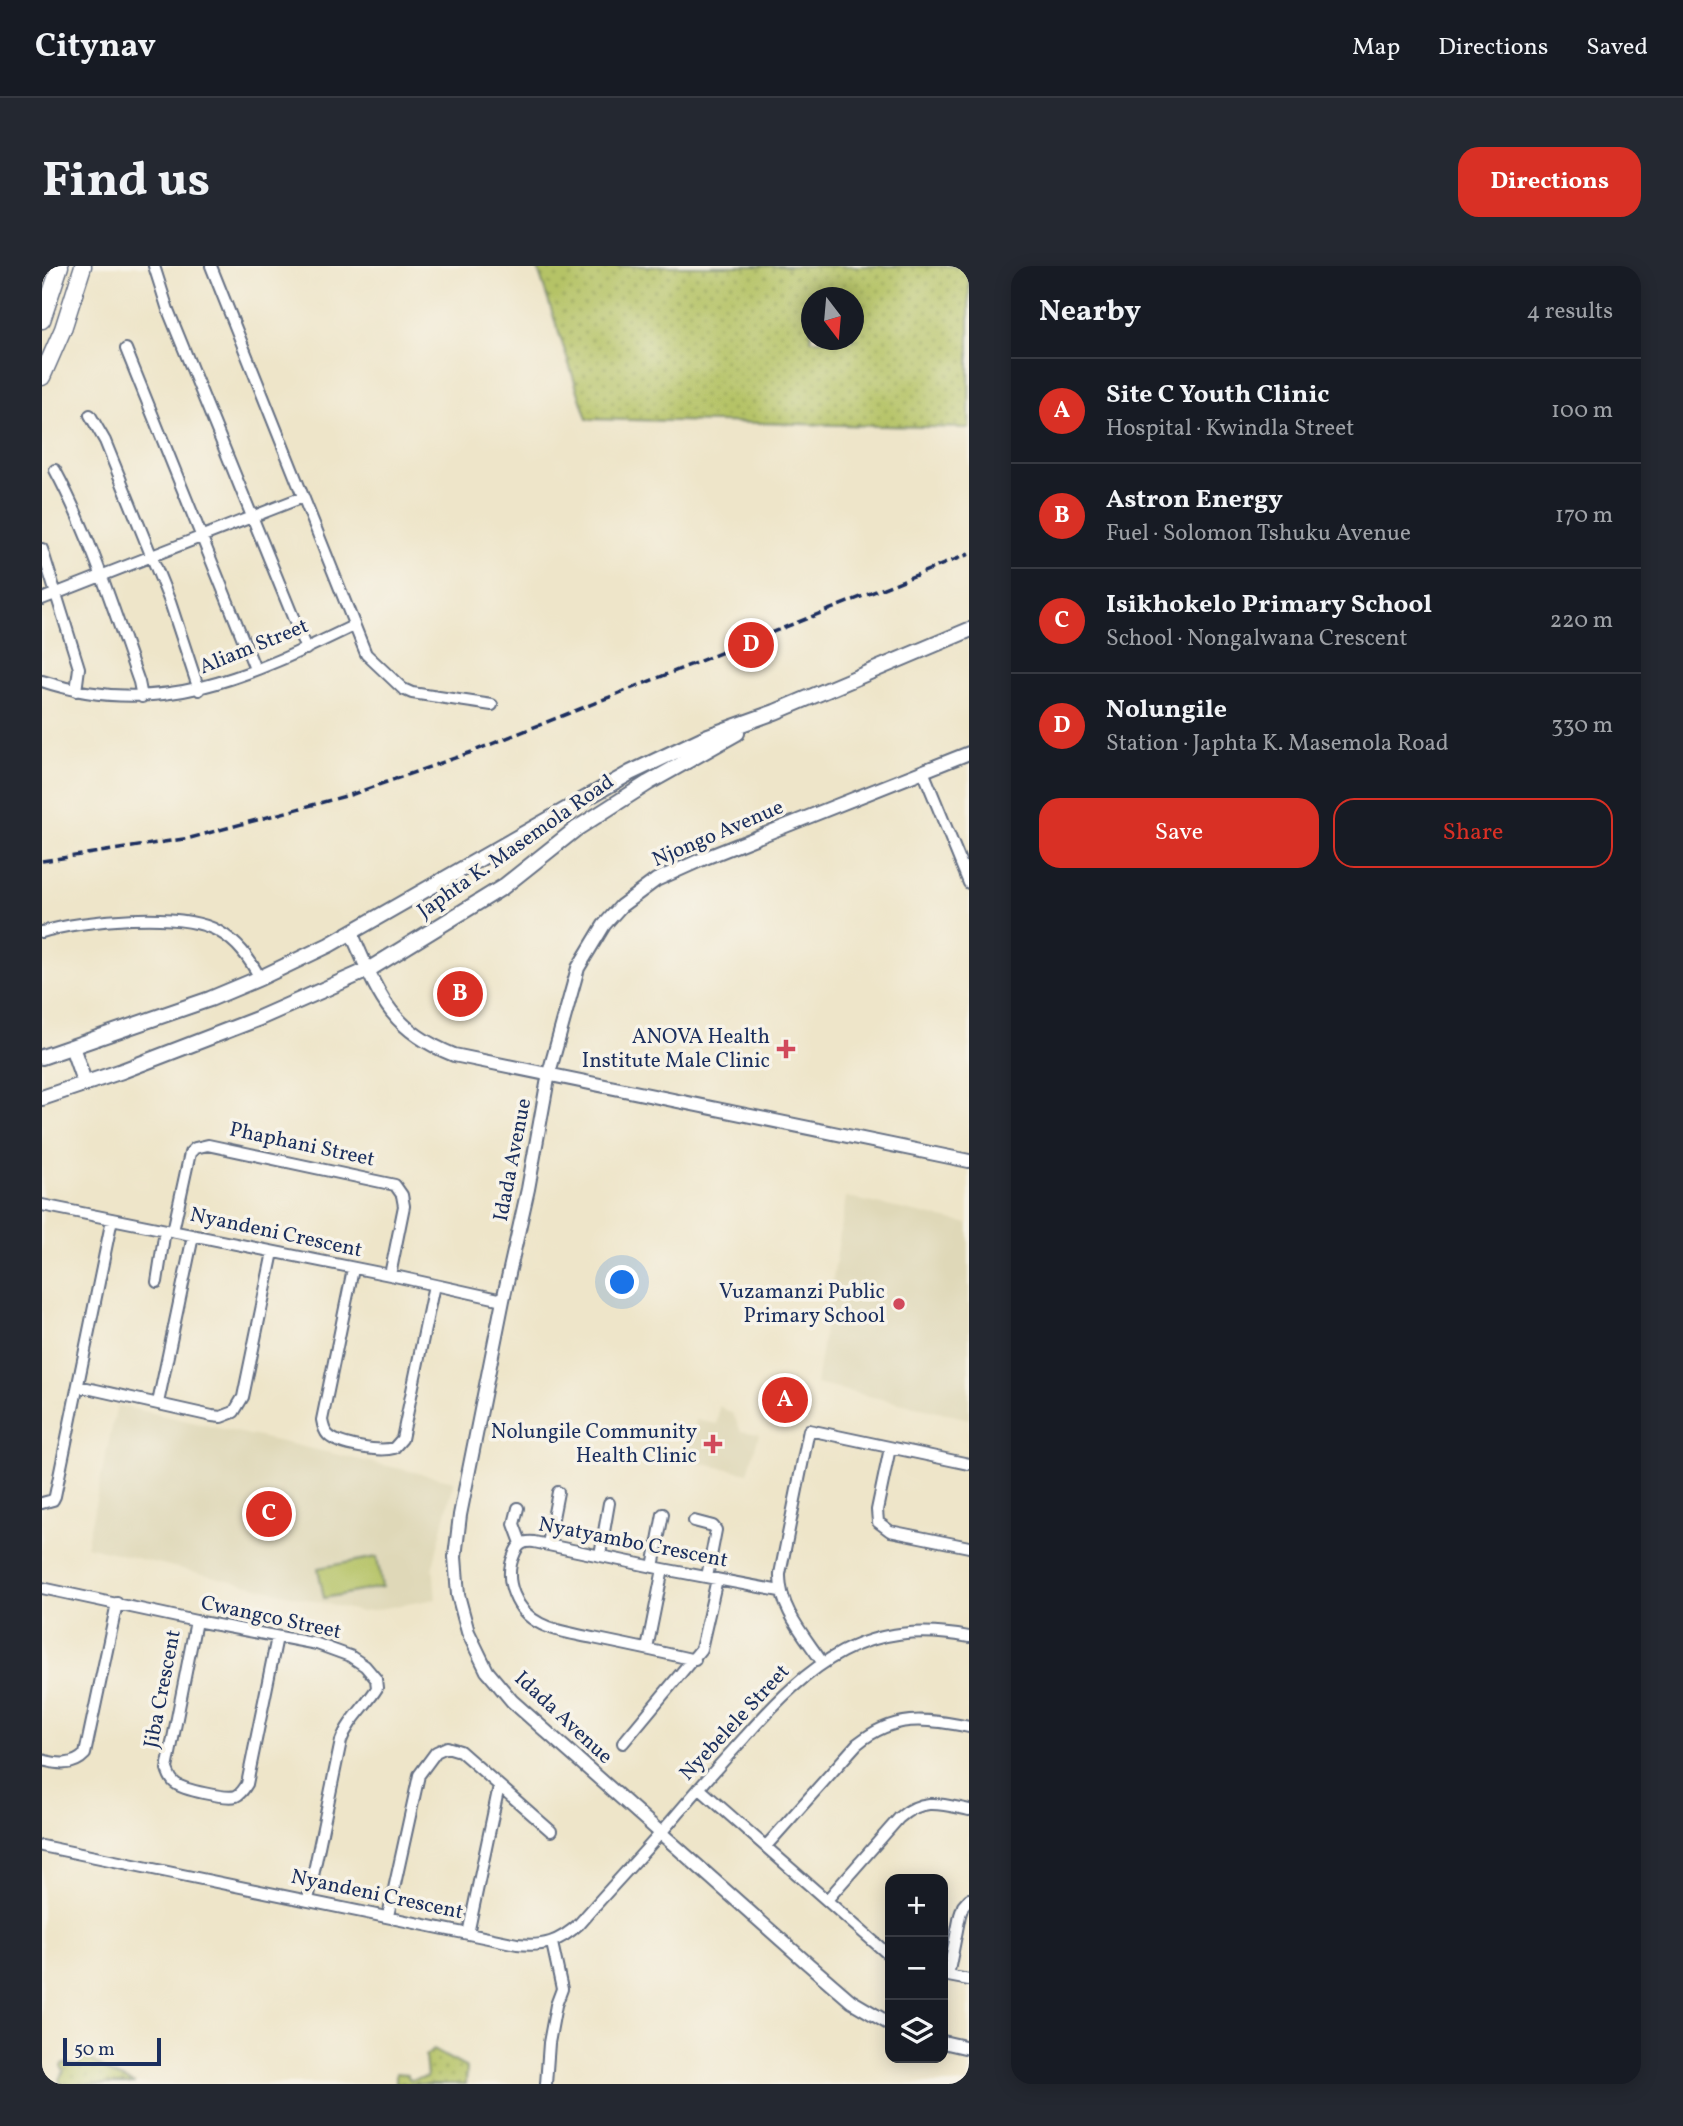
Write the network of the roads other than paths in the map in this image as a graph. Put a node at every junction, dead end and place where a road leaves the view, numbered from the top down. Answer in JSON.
{"nodes":[{"id":1,"x":60,"y":266,"type":"edge"},
{"id":2,"x":83,"y":266,"type":"edge"},
{"id":3,"x":154,"y":266,"type":"edge"},
{"id":4,"x":211,"y":266,"type":"edge"},
{"id":5,"x":42,"y":320,"type":"edge"},
{"id":6,"x":126,"y":349,"type":"dead end"},
{"id":7,"x":42,"y":377,"type":"edge"},
{"id":8,"x":90,"y":415,"type":"dead end"},
{"id":9,"x":55,"y":470,"type":"dead end"},
{"id":10,"x":303,"y":497,"type":"junction"},
{"id":11,"x":253,"y":517,"type":"junction"},
{"id":12,"x":203,"y":537,"type":"junction"},
{"id":13,"x":42,"y":549,"type":"edge"},
{"id":14,"x":150,"y":557,"type":"junction"},
{"id":15,"x":101,"y":576,"type":"junction"},
{"id":16,"x":54,"y":594,"type":"junction"},
{"id":17,"x":42,"y":598,"type":"edge"},
{"id":18,"x":353,"y":626,"type":"junction"},
{"id":19,"x":969,"y":630,"type":"edge"},
{"id":20,"x":306,"y":649,"type":"junction"},
{"id":21,"x":255,"y":669,"type":"junction"},
{"id":22,"x":42,"y":681,"type":"edge"},
{"id":23,"x":199,"y":690,"type":"junction"},
{"id":24,"x":76,"y":691,"type":"junction"},
{"id":25,"x":142,"y":697,"type":"junction"},
{"id":26,"x":492,"y":705,"type":"dead end"},
{"id":27,"x":775,"y":712,"type":"junction"},
{"id":28,"x":969,"y":753,"type":"edge"},
{"id":29,"x":923,"y":771,"type":"junction"},
{"id":30,"x":969,"y":883,"type":"edge"},
{"id":31,"x":42,"y":932,"type":"edge"},
{"id":32,"x":351,"y":932,"type":"junction"},
{"id":33,"x":368,"y":970,"type":"junction"},
{"id":34,"x":260,"y":978,"type":"junction"},
{"id":35,"x":72,"y":1047,"type":"junction"},
{"id":36,"x":42,"y":1056,"type":"edge"},
{"id":37,"x":549,"y":1073,"type":"junction"},
{"id":38,"x":85,"y":1084,"type":"junction"},
{"id":39,"x":42,"y":1098,"type":"edge"},
{"id":40,"x":969,"y":1161,"type":"edge"},
{"id":41,"x":42,"y":1205,"type":"edge"},
{"id":42,"x":112,"y":1219,"type":"junction"},
{"id":43,"x":169,"y":1231,"type":"junction"},
{"id":44,"x":193,"y":1236,"type":"junction"},
{"id":45,"x":273,"y":1252,"type":"junction"},
{"id":46,"x":353,"y":1269,"type":"junction"},
{"id":47,"x":390,"y":1275,"type":"junction"},
{"id":48,"x":157,"y":1282,"type":"dead end"},
{"id":49,"x":434,"y":1285,"type":"junction"},
{"id":50,"x":503,"y":1300,"type":"junction"},
{"id":51,"x":78,"y":1387,"type":"junction"},
{"id":52,"x":158,"y":1402,"type":"junction"},
{"id":53,"x":890,"y":1448,"type":"junction"},
{"id":54,"x":969,"y":1464,"type":"edge"},
{"id":55,"x":558,"y":1492,"type":"dead end"},
{"id":56,"x":42,"y":1503,"type":"edge"},
{"id":57,"x":610,"y":1503,"type":"dead end"},
{"id":58,"x":518,"y":1508,"type":"dead end"},
{"id":59,"x":663,"y":1514,"type":"dead end"},
{"id":60,"x":694,"y":1521,"type":"dead end"},
{"id":61,"x":521,"y":1543,"type":"junction"},
{"id":62,"x":548,"y":1544,"type":"junction"},
{"id":63,"x":969,"y":1547,"type":"edge"},
{"id":64,"x":600,"y":1555,"type":"junction"},
{"id":65,"x":658,"y":1568,"type":"junction"},
{"id":66,"x":712,"y":1578,"type":"junction"},
{"id":67,"x":42,"y":1588,"type":"edge"},
{"id":68,"x":780,"y":1591,"type":"junction"},
{"id":69,"x":117,"y":1603,"type":"junction"},
{"id":70,"x":196,"y":1622,"type":"junction"},
{"id":71,"x":277,"y":1637,"type":"junction"},
{"id":72,"x":969,"y":1637,"type":"edge"},
{"id":73,"x":647,"y":1649,"type":"junction"},
{"id":74,"x":695,"y":1660,"type":"junction"},
{"id":75,"x":822,"y":1662,"type":"junction"},
{"id":76,"x":969,"y":1727,"type":"edge"},
{"id":77,"x":623,"y":1743,"type":"dead end"},
{"id":78,"x":42,"y":1760,"type":"edge"},
{"id":79,"x":499,"y":1786,"type":"junction"},
{"id":80,"x":699,"y":1788,"type":"junction"},
{"id":81,"x":969,"y":1810,"type":"edge"},
{"id":82,"x":551,"y":1831,"type":"dead end"},
{"id":83,"x":662,"y":1833,"type":"junction"},
{"id":84,"x":767,"y":1845,"type":"junction"},
{"id":85,"x":42,"y":1846,"type":"edge"},
{"id":86,"x":969,"y":1899,"type":"edge"},
{"id":87,"x":308,"y":1900,"type":"junction"},
{"id":88,"x":827,"y":1900,"type":"junction"},
{"id":89,"x":388,"y":1916,"type":"junction"},
{"id":90,"x":468,"y":1934,"type":"junction"},
{"id":91,"x":552,"y":1943,"type":"junction"},
{"id":92,"x":885,"y":1952,"type":"edge"},
{"id":93,"x":948,"y":1963,"type":"edge"},
{"id":94,"x":948,"y":1976,"type":"edge"},
{"id":95,"x":969,"y":1980,"type":"edge"},
{"id":96,"x":885,"y":2021,"type":"edge"},
{"id":97,"x":948,"y":2043,"type":"edge"},
{"id":98,"x":969,"y":2048,"type":"edge"},
{"id":99,"x":546,"y":2084,"type":"edge"}],
"edges":[{"from":1,"to":5,"type":"main road"},
{"from":2,"to":7,"type":"main road"},
{"from":3,"to":11,"type":"street"},
{"from":4,"to":10,"type":"street"},
{"from":6,"to":12,"type":"street"},
{"from":8,"to":14,"type":"street"},
{"from":9,"to":15,"type":"street"},
{"from":10,"to":11,"type":"street"},
{"from":10,"to":18,"type":"street"},
{"from":11,"to":12,"type":"street"},
{"from":11,"to":20,"type":"street"},
{"from":12,"to":14,"type":"street"},
{"from":12,"to":21,"type":"street"},
{"from":13,"to":16,"type":"street"},
{"from":14,"to":15,"type":"street"},
{"from":14,"to":23,"type":"street"},
{"from":15,"to":16,"type":"street"},
{"from":15,"to":25,"type":"street"},
{"from":16,"to":17,"type":"street"},
{"from":16,"to":24,"type":"street"},
{"from":18,"to":20,"type":"street","name":"Aliam Street"},
{"from":18,"to":26,"type":"street"},
{"from":19,"to":27,"type":"main road","name":"Japhta K. Masemola Road"},
{"from":20,"to":21,"type":"street","name":"Aliam Street"},
{"from":21,"to":23,"type":"street","name":"Aliam Street"},
{"from":22,"to":24,"type":"street","name":"Aliam Street"},
{"from":23,"to":25,"type":"street","name":"Aliam Street"},
{"from":24,"to":25,"type":"street","name":"Aliam Street"},
{"from":27,"to":32,"type":"main road","name":"Japhta K. Masemola Road"},
{"from":27,"to":33,"type":"main road","name":"Japhta K. Masemola Road"},
{"from":28,"to":29,"type":"street","name":"Njongo Avenue"},
{"from":29,"to":30,"type":"street"},
{"from":29,"to":37,"type":"street","name":"Njongo Avenue"},
{"from":31,"to":34,"type":"street"},
{"from":32,"to":33,"type":"street"},
{"from":32,"to":34,"type":"main road","name":"Japhta K. Masemola Road"},
{"from":33,"to":37,"type":"street"},
{"from":33,"to":38,"type":"main road","name":"Japhta K. Masemola Road"},
{"from":34,"to":35,"type":"main road","name":"Japhta K. Masemola Road"},
{"from":35,"to":36,"type":"main road","name":"Japhta K. Masemola Road"},
{"from":35,"to":38,"type":"main road"},
{"from":37,"to":40,"type":"street"},
{"from":37,"to":50,"type":"street","name":"Idada Avenue"},
{"from":38,"to":39,"type":"main road","name":"Japhta K. Masemola Road"},
{"from":41,"to":42,"type":"street","name":"Nyandeni Crescent"},
{"from":42,"to":43,"type":"street","name":"Nyandeni Crescent"},
{"from":42,"to":51,"type":"street"},
{"from":43,"to":44,"type":"street","name":"Nyandeni Crescent"},
{"from":43,"to":47,"type":"street","name":"Phaphani Street"},
{"from":43,"to":48,"type":"street"},
{"from":44,"to":45,"type":"street","name":"Nyandeni Crescent"},
{"from":44,"to":52,"type":"street"},
{"from":45,"to":46,"type":"street","name":"Nyandeni Crescent"},
{"from":45,"to":52,"type":"street"},
{"from":46,"to":47,"type":"street","name":"Nyandeni Crescent"},
{"from":46,"to":49,"type":"street"},
{"from":47,"to":49,"type":"street","name":"Nyandeni Crescent"},
{"from":49,"to":50,"type":"street","name":"Nyandeni Crescent"},
{"from":50,"to":83,"type":"street","name":"Idada Avenue"},
{"from":51,"to":52,"type":"street"},
{"from":51,"to":56,"type":"street"},
{"from":53,"to":54,"type":"street"},
{"from":53,"to":63,"type":"street"},
{"from":53,"to":68,"type":"street"},
{"from":55,"to":62,"type":"street"},
{"from":57,"to":64,"type":"street"},
{"from":58,"to":61,"type":"street"},
{"from":59,"to":65,"type":"street"},
{"from":60,"to":66,"type":"street"},
{"from":61,"to":62,"type":"street","name":"Nyatyambo Crescent"},
{"from":61,"to":73,"type":"street","name":"Nyatyambo Crescent"},
{"from":62,"to":64,"type":"street","name":"Nyatyambo Crescent"},
{"from":64,"to":65,"type":"street","name":"Nyatyambo Crescent"},
{"from":65,"to":66,"type":"street","name":"Nyatyambo Crescent"},
{"from":65,"to":73,"type":"street"},
{"from":66,"to":68,"type":"street","name":"Nyatyambo Crescent"},
{"from":66,"to":74,"type":"street"},
{"from":67,"to":69,"type":"street","name":"Cwangco Street"},
{"from":68,"to":75,"type":"street"},
{"from":69,"to":70,"type":"street","name":"Cwangco Street"},
{"from":69,"to":78,"type":"street"},
{"from":70,"to":71,"type":"street","name":"Cwangco Street"},
{"from":70,"to":71,"type":"street","name":"Jiba Crescent"},
{"from":71,"to":87,"type":"street","name":"Cwangco Street"},
{"from":72,"to":75,"type":"street","name":"Nyebelele Street"},
{"from":73,"to":74,"type":"street","name":"Nyatyambo Crescent"},
{"from":74,"to":77,"type":"street"},
{"from":75,"to":80,"type":"street","name":"Nyebelele Street"},
{"from":76,"to":84,"type":"street"},
{"from":79,"to":82,"type":"street"},
{"from":79,"to":89,"type":"street"},
{"from":79,"to":90,"type":"street"},
{"from":80,"to":83,"type":"street","name":"Nyebelele Street"},
{"from":80,"to":84,"type":"street"},
{"from":81,"to":88,"type":"street"},
{"from":83,"to":91,"type":"street"},
{"from":83,"to":96,"type":"street","name":"Idada Avenue"},
{"from":84,"to":88,"type":"street"},
{"from":85,"to":87,"type":"street","name":"Nyandeni Crescent"},
{"from":86,"to":93,"type":"street"},
{"from":87,"to":89,"type":"street","name":"Nyandeni Crescent"},
{"from":88,"to":92,"type":"street"},
{"from":89,"to":90,"type":"street","name":"Nyandeni Crescent"},
{"from":90,"to":91,"type":"street","name":"Nyandeni Crescent"},
{"from":91,"to":99,"type":"street"},
{"from":94,"to":95,"type":"street"},
{"from":97,"to":98,"type":"street"}]}
